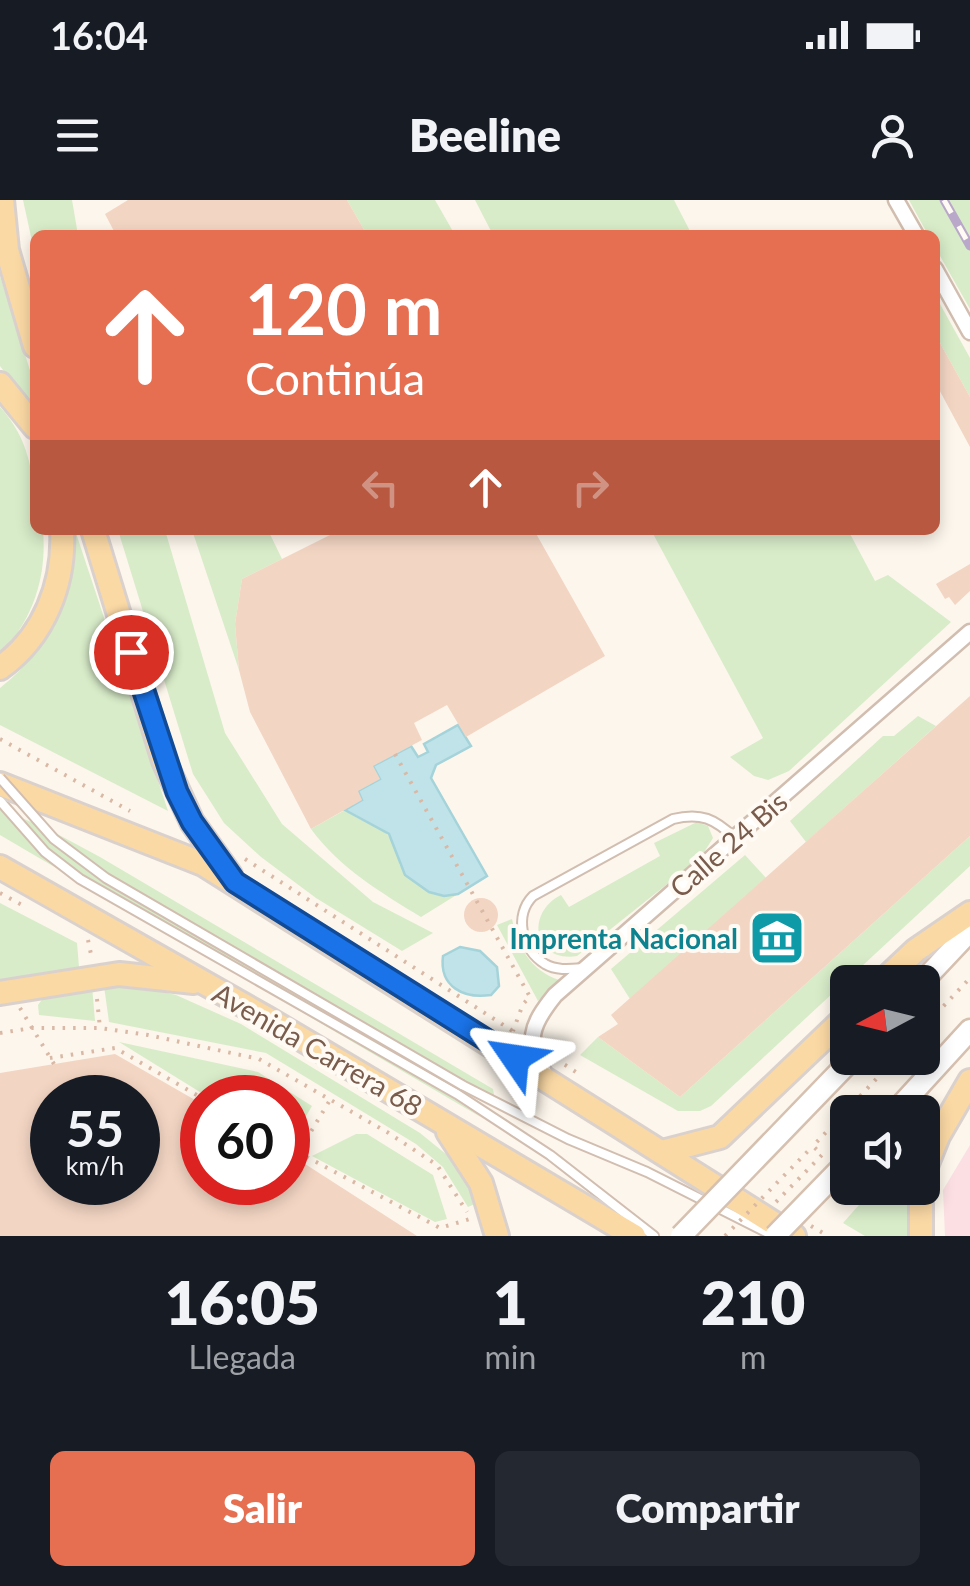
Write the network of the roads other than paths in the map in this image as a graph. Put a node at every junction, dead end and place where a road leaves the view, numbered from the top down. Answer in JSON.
{"nodes":[{"id":1,"x":2,"y":200,"type":"edge"},
{"id":2,"x":896,"y":200,"type":"edge"},
{"id":3,"x":913,"y":230,"type":"edge"},
{"id":4,"x":940,"y":278,"type":"edge"},
{"id":5,"x":30,"y":329,"type":"edge"},
{"id":6,"x":970,"y":332,"type":"edge"},
{"id":7,"x":0,"y":384,"type":"edge"},
{"id":8,"x":30,"y":421,"type":"edge"},
{"id":9,"x":62,"y":535,"type":"edge"},
{"id":10,"x":95,"y":535,"type":"edge"},
{"id":11,"x":970,"y":632,"type":"edge"},
{"id":12,"x":0,"y":668,"type":"edge"},
{"id":13,"x":0,"y":781,"type":"edge"},
{"id":14,"x":0,"y":800,"type":"edge"},
{"id":15,"x":735,"y":838,"type":"junction"},
{"id":16,"x":0,"y":866,"type":"edge"},
{"id":17,"x":235,"y":882,"type":"junction"},
{"id":18,"x":970,"y":913,"type":"edge"},
{"id":19,"x":970,"y":931,"type":"edge"},
{"id":20,"x":900,"y":965,"type":"edge"},
{"id":21,"x":938,"y":965,"type":"edge"},
{"id":22,"x":586,"y":968,"type":"junction"},
{"id":23,"x":207,"y":984,"type":"junction"},
{"id":24,"x":5,"y":992,"type":"edge"},
{"id":25,"x":970,"y":1030,"type":"edge"},
{"id":26,"x":830,"y":1032,"type":"edge"},
{"id":27,"x":836,"y":1075,"type":"edge"},
{"id":28,"x":546,"y":1077,"type":"junction"},
{"id":29,"x":970,"y":1081,"type":"edge"},
{"id":30,"x":460,"y":1089,"type":"junction"},
{"id":31,"x":911,"y":1095,"type":"edge"},
{"id":32,"x":440,"y":1121,"type":"junction"},
{"id":33,"x":940,"y":1133,"type":"edge"},
{"id":34,"x":662,"y":1152,"type":"junction"},
{"id":35,"x":830,"y":1179,"type":"edge"},
{"id":36,"x":921,"y":1205,"type":"edge"},
{"id":37,"x":497,"y":1236,"type":"edge"},
{"id":38,"x":634,"y":1236,"type":"edge"},
{"id":39,"x":654,"y":1236,"type":"edge"},
{"id":40,"x":681,"y":1236,"type":"edge"},
{"id":41,"x":775,"y":1236,"type":"edge"},
{"id":42,"x":794,"y":1236,"type":"edge"},
{"id":43,"x":921,"y":1236,"type":"edge"}],
"edges":[{"from":1,"to":5,"type":"main road"},
{"from":2,"to":3,"type":"street"},
{"from":4,"to":6,"type":"street"},
{"from":7,"to":8,"type":"main road"},
{"from":9,"to":12,"type":"main road"},
{"from":10,"to":17,"type":"main road"},
{"from":11,"to":15,"type":"street","name":"Calle 24 Bis"},
{"from":13,"to":17,"type":"main road"},
{"from":13,"to":30,"type":"lane","bridge":true},
{"from":14,"to":30,"type":"lane"},
{"from":15,"to":22,"type":"street","name":"Calle 24 Bis"},
{"from":15,"to":22,"type":"lane"},
{"from":16,"to":23,"type":"main road","name":"Avenida Carrera 68"},
{"from":17,"to":28,"type":"main road"},
{"from":18,"to":20,"type":"main road"},
{"from":19,"to":21,"type":"main road"},
{"from":22,"to":28,"type":"street","name":"Calle 24 Bis"},
{"from":23,"to":24,"type":"main road"},
{"from":23,"to":32,"type":"main road","name":"Avenida Carrera 68"},
{"from":25,"to":31,"type":"main road"},
{"from":26,"to":34,"type":"main road"},
{"from":27,"to":40,"type":"main road","bridge":true},
{"from":28,"to":34,"type":"main road"},
{"from":29,"to":33,"type":"main road"},
{"from":30,"to":39,"type":"lane"},
{"from":30,"to":41,"type":"lane"},
{"from":32,"to":37,"type":"main road"},
{"from":32,"to":38,"type":"main road","name":"Avenida Carrera 68"},
{"from":34,"to":42,"type":"main road"},
{"from":35,"to":41,"type":"main road","bridge":true},
{"from":36,"to":43,"type":"main road"}]}
